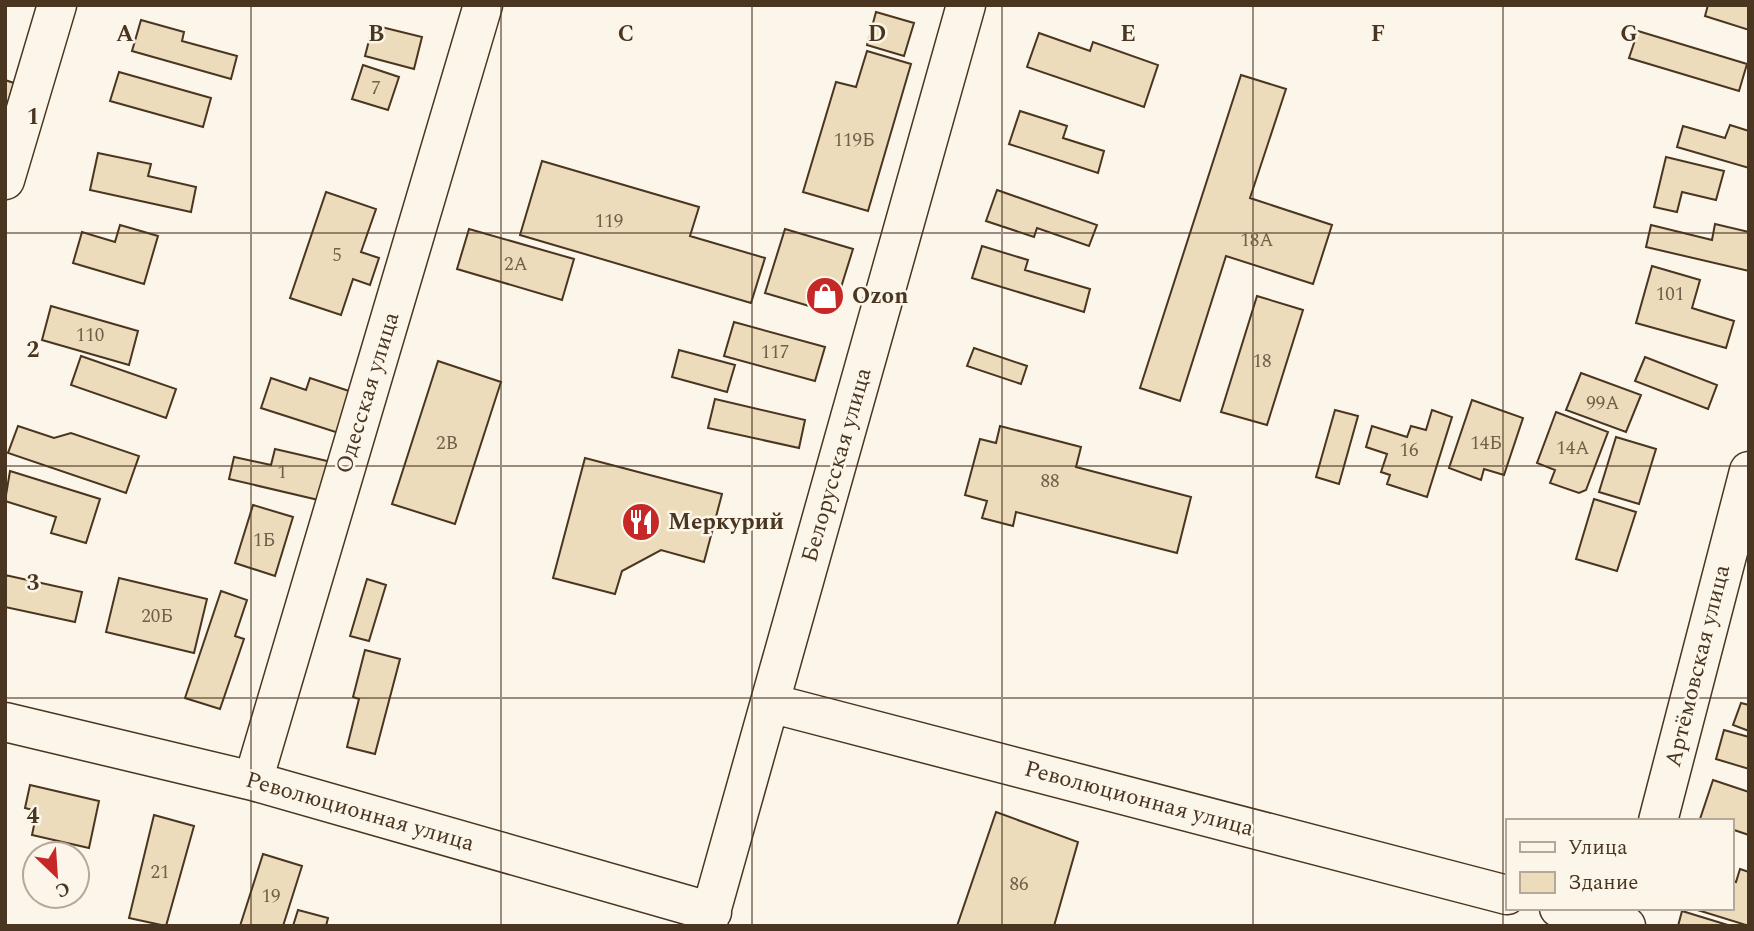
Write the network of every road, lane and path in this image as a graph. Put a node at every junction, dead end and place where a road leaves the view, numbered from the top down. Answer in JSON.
{"nodes":[{"id":1,"x":57,"y":5,"type":"edge"},
{"id":2,"x":483,"y":5,"type":"edge"},
{"id":3,"x":966,"y":5,"type":"edge"},
{"id":4,"x":5,"y":180,"type":"edge"},
{"id":5,"x":1749,"y":471,"type":"edge"},
{"id":6,"x":770,"y":703,"type":"junction"},
{"id":7,"x":5,"y":722,"type":"edge"},
{"id":8,"x":253,"y":781,"type":"junction"},
{"id":9,"x":1659,"y":819,"type":"edge"},
{"id":10,"x":1506,"y":895,"type":"edge"},
{"id":11,"x":1567,"y":910,"type":"edge"},
{"id":12,"x":710,"y":919,"type":"edge"},
{"id":13,"x":1629,"y":926,"type":"edge"}],
"edges":[{"from":1,"to":4,"type":"street"},
{"from":2,"to":8,"type":"street","name":"Одесская улица"},
{"from":3,"to":6,"type":"street","name":"Белорусская улица"},
{"from":5,"to":9,"type":"street","name":"Артёмовская улица"},
{"from":6,"to":10,"type":"street","name":"Революционная улица"},
{"from":6,"to":12,"type":"street","name":"Белорусская улица"},
{"from":7,"to":8,"type":"street","name":"Революционная улица"},
{"from":8,"to":12,"type":"street","name":"Революционная улица"},
{"from":11,"to":13,"type":"street"}]}
